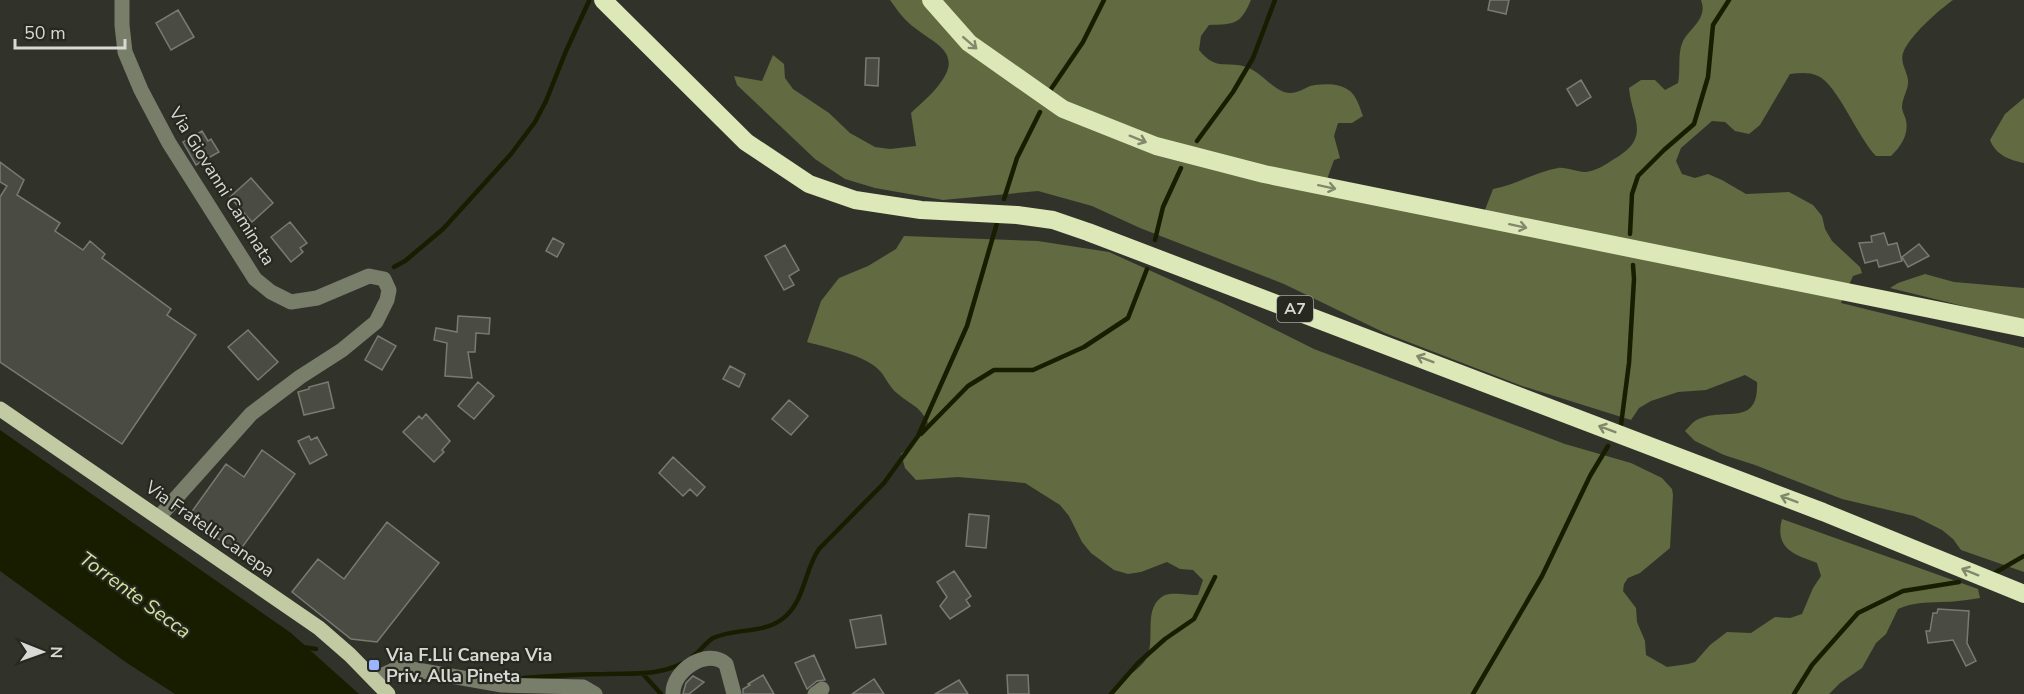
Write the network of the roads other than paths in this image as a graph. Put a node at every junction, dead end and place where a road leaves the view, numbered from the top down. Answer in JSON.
{"nodes":[{"id":1,"x":122,"y":0,"type":"edge"},
{"id":2,"x":603,"y":0,"type":"edge"},
{"id":3,"x":931,"y":0,"type":"edge"},
{"id":4,"x":2024,"y":328,"type":"edge"},
{"id":5,"x":0,"y":409,"type":"edge"},
{"id":6,"x":159,"y":517,"type":"junction"},
{"id":7,"x":2024,"y":594,"type":"edge"},
{"id":8,"x":374,"y":679,"type":"junction"},
{"id":9,"x":388,"y":694,"type":"edge"},
{"id":10,"x":595,"y":694,"type":"edge"},
{"id":11,"x":673,"y":694,"type":"edge"},
{"id":12,"x":734,"y":694,"type":"edge"}],
"edges":[{"from":1,"to":6,"type":"street","name":"Via Giovanni Caminata"},
{"from":7,"to":2,"type":"highway","number":"A7","one_way":true},
{"from":3,"to":4,"type":"highway","one_way":true},
{"from":5,"to":6,"type":"main road","name":"Via Fratelli Canepa"},
{"from":6,"to":8,"type":"main road","name":"Via Fratelli Canepa"},
{"from":8,"to":9,"type":"main road","name":"Via Fratelli Canepa"},
{"from":8,"to":10,"type":"street"},
{"from":11,"to":12,"type":"street"}]}
